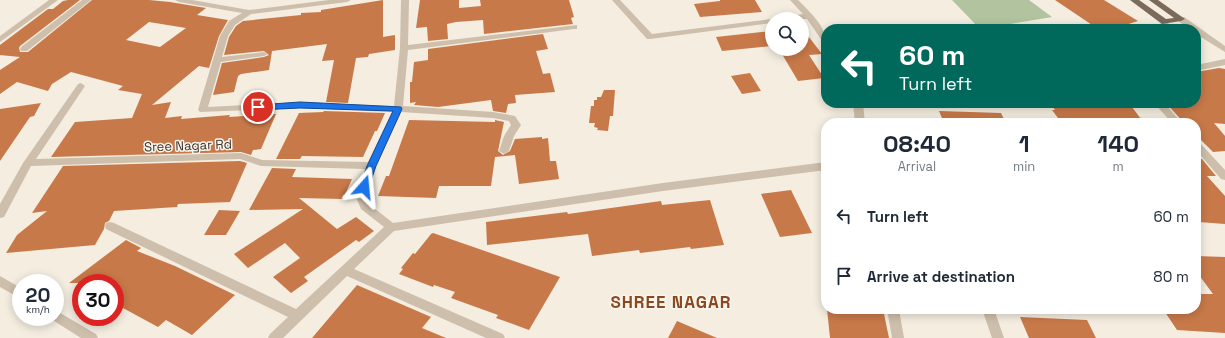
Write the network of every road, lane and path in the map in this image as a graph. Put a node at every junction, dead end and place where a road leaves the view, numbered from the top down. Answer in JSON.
{"nodes":[{"id":1,"x":54,"y":0,"type":"edge"},
{"id":2,"x":87,"y":0,"type":"edge"},
{"id":3,"x":179,"y":0,"type":"edge"},
{"id":4,"x":347,"y":0,"type":"edge"},
{"id":5,"x":405,"y":0,"type":"edge"},
{"id":6,"x":616,"y":0,"type":"edge"},
{"id":7,"x":794,"y":0,"type":"edge"},
{"id":8,"x":1134,"y":0,"type":"edge"},
{"id":9,"x":1153,"y":0,"type":"edge"},
{"id":10,"x":249,"y":12,"type":"junction"},
{"id":11,"x":805,"y":12,"type":"edge"},
{"id":12,"x":809,"y":16,"type":"edge"},
{"id":13,"x":1182,"y":19,"type":"junction"},
{"id":14,"x":765,"y":22,"type":"edge"},
{"id":15,"x":1163,"y":24,"type":"edge"},
{"id":16,"x":1167,"y":24,"type":"edge"},
{"id":17,"x":1189,"y":24,"type":"edge"},
{"id":18,"x":574,"y":27,"type":"dead end"},
{"id":19,"x":821,"y":33,"type":"edge"},
{"id":20,"x":1201,"y":33,"type":"edge"},
{"id":21,"x":0,"y":40,"type":"edge"},
{"id":22,"x":404,"y":48,"type":"junction"},
{"id":23,"x":24,"y":49,"type":"dead end"},
{"id":24,"x":1225,"y":50,"type":"edge"},
{"id":25,"x":264,"y":54,"type":"dead end"},
{"id":26,"x":218,"y":60,"type":"junction"},
{"id":27,"x":1225,"y":62,"type":"edge"},
{"id":28,"x":1201,"y":67,"type":"edge"},
{"id":29,"x":81,"y":86,"type":"dead end"},
{"id":30,"x":858,"y":108,"type":"edge"},
{"id":31,"x":1164,"y":108,"type":"edge"},
{"id":32,"x":398,"y":109,"type":"junction"},
{"id":33,"x":860,"y":118,"type":"edge"},
{"id":34,"x":1172,"y":118,"type":"edge"},
{"id":35,"x":1201,"y":150,"type":"edge"},
{"id":36,"x":504,"y":151,"type":"dead end"},
{"id":37,"x":28,"y":163,"type":"junction"},
{"id":38,"x":371,"y":166,"type":"junction"},
{"id":39,"x":821,"y":167,"type":"edge"},
{"id":40,"x":1225,"y":176,"type":"edge"},
{"id":41,"x":0,"y":214,"type":"edge"},
{"id":42,"x":110,"y":226,"type":"dead end"},
{"id":43,"x":391,"y":227,"type":"junction"},
{"id":44,"x":345,"y":270,"type":"junction"},
{"id":45,"x":0,"y":281,"type":"edge"},
{"id":46,"x":12,"y":288,"type":"edge"},
{"id":47,"x":894,"y":314,"type":"edge"},
{"id":48,"x":990,"y":314,"type":"edge"},
{"id":49,"x":298,"y":315,"type":"junction"},
{"id":50,"x":64,"y":321,"type":"edge"},
{"id":51,"x":92,"y":338,"type":"edge"},
{"id":52,"x":274,"y":338,"type":"edge"},
{"id":53,"x":499,"y":338,"type":"edge"},
{"id":54,"x":898,"y":338,"type":"edge"},
{"id":55,"x":998,"y":338,"type":"edge"}],
"edges":[{"from":1,"to":21,"type":"street"},
{"from":2,"to":23,"type":"street"},
{"from":3,"to":10,"type":"street"},
{"from":4,"to":10,"type":"street"},
{"from":5,"to":22,"type":"street"},
{"from":6,"to":14,"type":"street"},
{"from":7,"to":11,"type":"street"},
{"from":8,"to":15,"type":"main road"},
{"from":9,"to":13,"type":"main road"},
{"from":10,"to":26,"type":"street"},
{"from":12,"to":19,"type":"street"},
{"from":13,"to":16,"type":"main road"},
{"from":13,"to":17,"type":"street"},
{"from":18,"to":22,"type":"street"},
{"from":20,"to":24,"type":"street"},
{"from":22,"to":32,"type":"street"},
{"from":25,"to":26,"type":"street"},
{"from":26,"to":32,"type":"street"},
{"from":27,"to":28,"type":"street"},
{"from":29,"to":37,"type":"street"},
{"from":30,"to":33,"type":"street"},
{"from":31,"to":34,"type":"street"},
{"from":32,"to":36,"type":"street"},
{"from":32,"to":38,"type":"street"},
{"from":35,"to":40,"type":"street"},
{"from":37,"to":38,"type":"street","name":"Sree Nagar Rd"},
{"from":37,"to":41,"type":"street"},
{"from":38,"to":43,"type":"street"},
{"from":39,"to":43,"type":"street"},
{"from":42,"to":49,"type":"street"},
{"from":43,"to":44,"type":"street"},
{"from":44,"to":49,"type":"street"},
{"from":44,"to":53,"type":"street"},
{"from":45,"to":46,"type":"street"},
{"from":47,"to":54,"type":"street"},
{"from":48,"to":55,"type":"street"},
{"from":49,"to":52,"type":"street"},
{"from":50,"to":51,"type":"street"}]}
